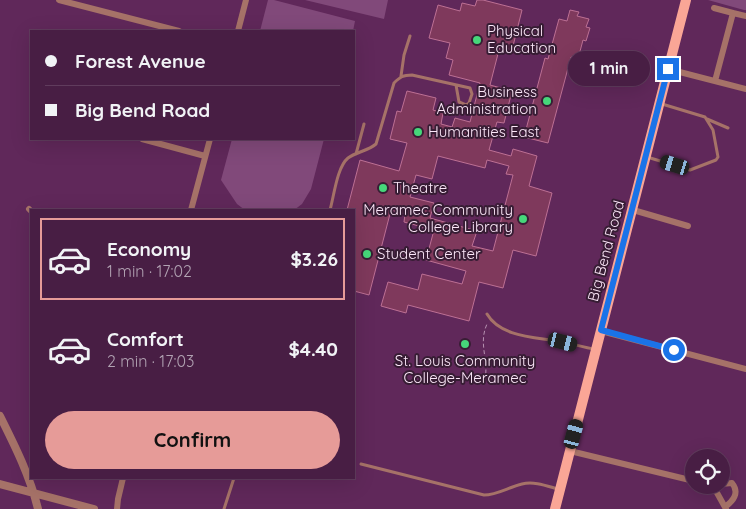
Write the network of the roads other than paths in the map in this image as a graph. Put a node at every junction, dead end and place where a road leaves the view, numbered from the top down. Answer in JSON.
{"nodes":[{"id":1,"x":60,"y":0,"type":"edge"},
{"id":2,"x":246,"y":0,"type":"edge"},
{"id":3,"x":686,"y":0,"type":"edge"},
{"id":4,"x":714,"y":8,"type":"dead end"},
{"id":5,"x":733,"y":13,"type":"junction"},
{"id":6,"x":746,"y":16,"type":"edge"},
{"id":7,"x":175,"y":30,"type":"edge"},
{"id":8,"x":238,"y":30,"type":"edge"},
{"id":9,"x":410,"y":36,"type":"dead end"},
{"id":10,"x":668,"y":69,"type":"junction"},
{"id":11,"x":401,"y":77,"type":"junction"},
{"id":12,"x":715,"y":81,"type":"junction"},
{"id":13,"x":456,"y":85,"type":"junction"},
{"id":14,"x":746,"y":90,"type":"edge"},
{"id":15,"x":660,"y":104,"type":"junction"},
{"id":16,"x":706,"y":119,"type":"junction"},
{"id":17,"x":364,"y":124,"type":"dead end"},
{"id":18,"x":728,"y":128,"type":"dead end"},
{"id":19,"x":146,"y":140,"type":"edge"},
{"id":20,"x":210,"y":140,"type":"edge"},
{"id":21,"x":356,"y":154,"type":"junction"},
{"id":22,"x":205,"y":156,"type":"junction"},
{"id":23,"x":646,"y":157,"type":"junction"},
{"id":24,"x":191,"y":209,"type":"edge"},
{"id":25,"x":330,"y":209,"type":"edge"},
{"id":26,"x":633,"y":210,"type":"junction"},
{"id":27,"x":688,"y":226,"type":"dead end"},
{"id":28,"x":487,"y":314,"type":"dead end"},
{"id":29,"x":601,"y":330,"type":"junction"},
{"id":30,"x":596,"y":350,"type":"junction"},
{"id":31,"x":746,"y":369,"type":"edge"},
{"id":32,"x":0,"y":416,"type":"edge"},
{"id":33,"x":570,"y":451,"type":"junction"},
{"id":34,"x":360,"y":464,"type":"dead end"},
{"id":35,"x":123,"y":479,"type":"edge"},
{"id":36,"x":234,"y":479,"type":"edge"},
{"id":37,"x":685,"y":479,"type":"edge"},
{"id":38,"x":0,"y":484,"type":"edge"},
{"id":39,"x":730,"y":484,"type":"edge"},
{"id":40,"x":560,"y":489,"type":"junction"},
{"id":41,"x":34,"y":494,"type":"junction"},
{"id":42,"x":718,"y":494,"type":"edge"},
{"id":43,"x":726,"y":508,"type":"edge"},
{"id":44,"x":38,"y":509,"type":"edge"},
{"id":45,"x":94,"y":509,"type":"edge"},
{"id":46,"x":117,"y":509,"type":"edge"},
{"id":47,"x":224,"y":509,"type":"edge"},
{"id":48,"x":555,"y":509,"type":"edge"}],
"edges":[{"from":1,"to":7,"type":"street"},
{"from":2,"to":8,"type":"street"},
{"from":3,"to":10,"type":"main road","name":"Big Bend Road"},
{"from":4,"to":5,"type":"street"},
{"from":5,"to":6,"type":"street"},
{"from":5,"to":12,"type":"street"},
{"from":9,"to":11,"type":"lane"},
{"from":10,"to":12,"type":"street"},
{"from":10,"to":15,"type":"main road","name":"Big Bend Road"},
{"from":11,"to":13,"type":"lane"},
{"from":11,"to":21,"type":"lane"},
{"from":12,"to":14,"type":"street"},
{"from":13,"to":13,"type":"lane"},
{"from":15,"to":16,"type":"lane"},
{"from":15,"to":23,"type":"main road","name":"Big Bend Road"},
{"from":16,"to":18,"type":"lane"},
{"from":16,"to":23,"type":"lane"},
{"from":17,"to":21,"type":"lane"},
{"from":19,"to":22,"type":"street"},
{"from":20,"to":22,"type":"street"},
{"from":21,"to":25,"type":"lane"},
{"from":22,"to":24,"type":"street"},
{"from":23,"to":26,"type":"main road","name":"Big Bend Road"},
{"from":26,"to":27,"type":"street"},
{"from":26,"to":29,"type":"main road","name":"Big Bend Road"},
{"from":28,"to":30,"type":"lane"},
{"from":29,"to":30,"type":"main road","name":"Big Bend Road"},
{"from":29,"to":31,"type":"street"},
{"from":30,"to":33,"type":"main road","name":"Big Bend Road"},
{"from":32,"to":41,"type":"street"},
{"from":33,"to":37,"type":"street"},
{"from":33,"to":40,"type":"main road","name":"Big Bend Road"},
{"from":34,"to":40,"type":"lane"},
{"from":35,"to":46,"type":"street"},
{"from":36,"to":47,"type":"lane"},
{"from":38,"to":41,"type":"street"},
{"from":39,"to":43,"type":"street"},
{"from":40,"to":48,"type":"main road","name":"Big Bend Road"},
{"from":41,"to":44,"type":"street"},
{"from":41,"to":45,"type":"street"},
{"from":42,"to":43,"type":"street"}]}
